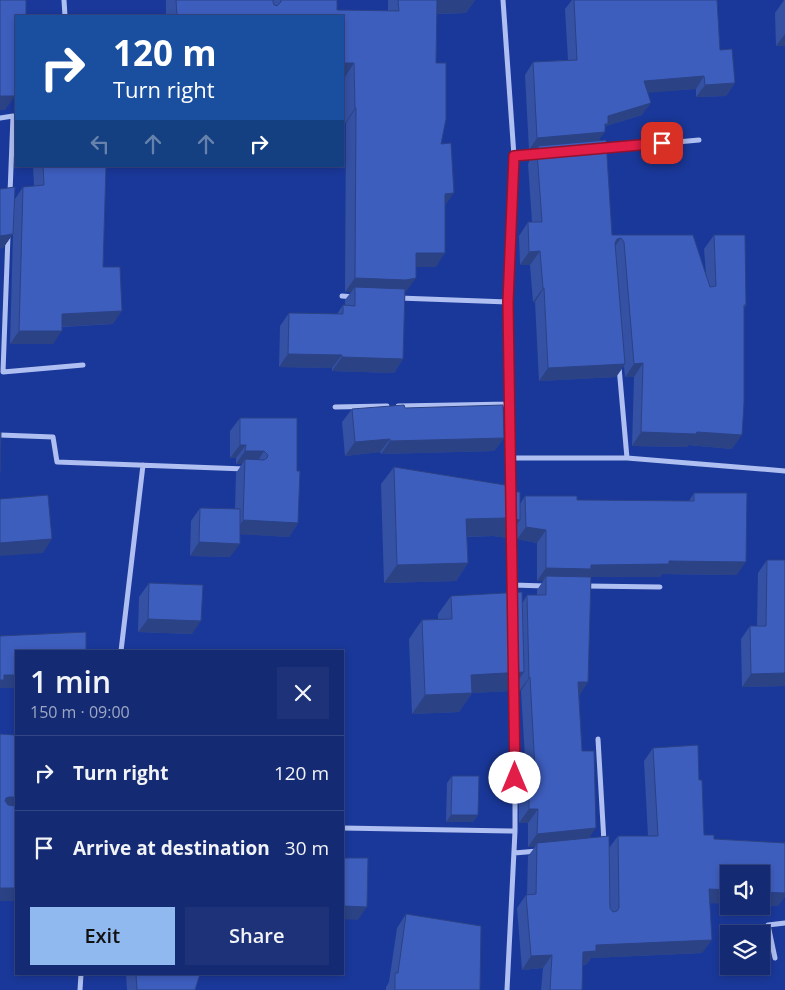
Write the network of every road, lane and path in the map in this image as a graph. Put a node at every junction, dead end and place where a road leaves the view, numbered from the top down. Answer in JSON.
{"nodes":[{"id":1,"x":64,"y":0,"type":"edge"},
{"id":2,"x":503,"y":0,"type":"edge"},
{"id":3,"x":65,"y":15,"type":"edge"},
{"id":4,"x":0,"y":118,"type":"edge"},
{"id":5,"x":699,"y":140,"type":"dead end"},
{"id":6,"x":592,"y":150,"type":"edge"},
{"id":7,"x":543,"y":154,"type":"edge"},
{"id":8,"x":514,"y":156,"type":"junction"},
{"id":9,"x":10,"y":195,"type":"edge"},
{"id":10,"x":8,"y":234,"type":"edge"},
{"id":11,"x":342,"y":296,"type":"dead end"},
{"id":12,"x":362,"y":297,"type":"edge"},
{"id":13,"x":391,"y":298,"type":"edge"},
{"id":14,"x":508,"y":302,"type":"junction"},
{"id":15,"x":619,"y":362,"type":"edge"},
{"id":16,"x":83,"y":365,"type":"dead end"},
{"id":17,"x":510,"y":404,"type":"junction"},
{"id":18,"x":335,"y":408,"type":"dead end"},
{"id":19,"x":0,"y":435,"type":"edge"},
{"id":20,"x":511,"y":458,"type":"junction"},
{"id":21,"x":627,"y":458,"type":"junction"},
{"id":22,"x":143,"y":465,"type":"junction"},
{"id":23,"x":254,"y":469,"type":"edge"},
{"id":24,"x":785,"y":471,"type":"edge"},
{"id":25,"x":512,"y":507,"type":"edge"},
{"id":26,"x":512,"y":517,"type":"edge"},
{"id":27,"x":513,"y":585,"type":"junction"},
{"id":28,"x":552,"y":586,"type":"edge"},
{"id":29,"x":582,"y":586,"type":"edge"},
{"id":30,"x":660,"y":587,"type":"dead end"},
{"id":31,"x":513,"y":604,"type":"edge"},
{"id":32,"x":121,"y":650,"type":"edge"},
{"id":33,"x":514,"y":669,"type":"edge"},
{"id":34,"x":598,"y":739,"type":"dead end"},
{"id":35,"x":344,"y":828,"type":"edge"},
{"id":36,"x":515,"y":832,"type":"junction"},
{"id":37,"x":595,"y":845,"type":"edge"},
{"id":38,"x":541,"y":850,"type":"edge"},
{"id":39,"x":514,"y":853,"type":"junction"},
{"id":40,"x":785,"y":922,"type":"edge"},
{"id":41,"x":775,"y":958,"type":"dead end"},
{"id":42,"x":81,"y":975,"type":"edge"},
{"id":43,"x":80,"y":990,"type":"edge"},
{"id":44,"x":507,"y":990,"type":"edge"}],
"edges":[{"from":1,"to":3,"type":"street"},
{"from":2,"to":8,"type":"street"},
{"from":4,"to":9,"type":"street"},
{"from":5,"to":6,"type":"street"},
{"from":7,"to":8,"type":"street"},
{"from":8,"to":14,"type":"street"},
{"from":10,"to":16,"type":"street"},
{"from":11,"to":12,"type":"street"},
{"from":13,"to":14,"type":"street"},
{"from":14,"to":17,"type":"street"},
{"from":15,"to":21,"type":"street"},
{"from":17,"to":18,"type":"street"},
{"from":17,"to":20,"type":"street"},
{"from":19,"to":22,"type":"street"},
{"from":20,"to":21,"type":"street"},
{"from":20,"to":25,"type":"street"},
{"from":21,"to":24,"type":"street"},
{"from":22,"to":23,"type":"street"},
{"from":22,"to":32,"type":"street"},
{"from":26,"to":27,"type":"street"},
{"from":27,"to":28,"type":"street"},
{"from":27,"to":31,"type":"street"},
{"from":29,"to":30,"type":"street"},
{"from":33,"to":36,"type":"street"},
{"from":34,"to":37,"type":"street"},
{"from":35,"to":36,"type":"street"},
{"from":36,"to":39,"type":"street"},
{"from":38,"to":39,"type":"street"},
{"from":39,"to":44,"type":"street"},
{"from":40,"to":41,"type":"street"},
{"from":42,"to":43,"type":"street"}]}
